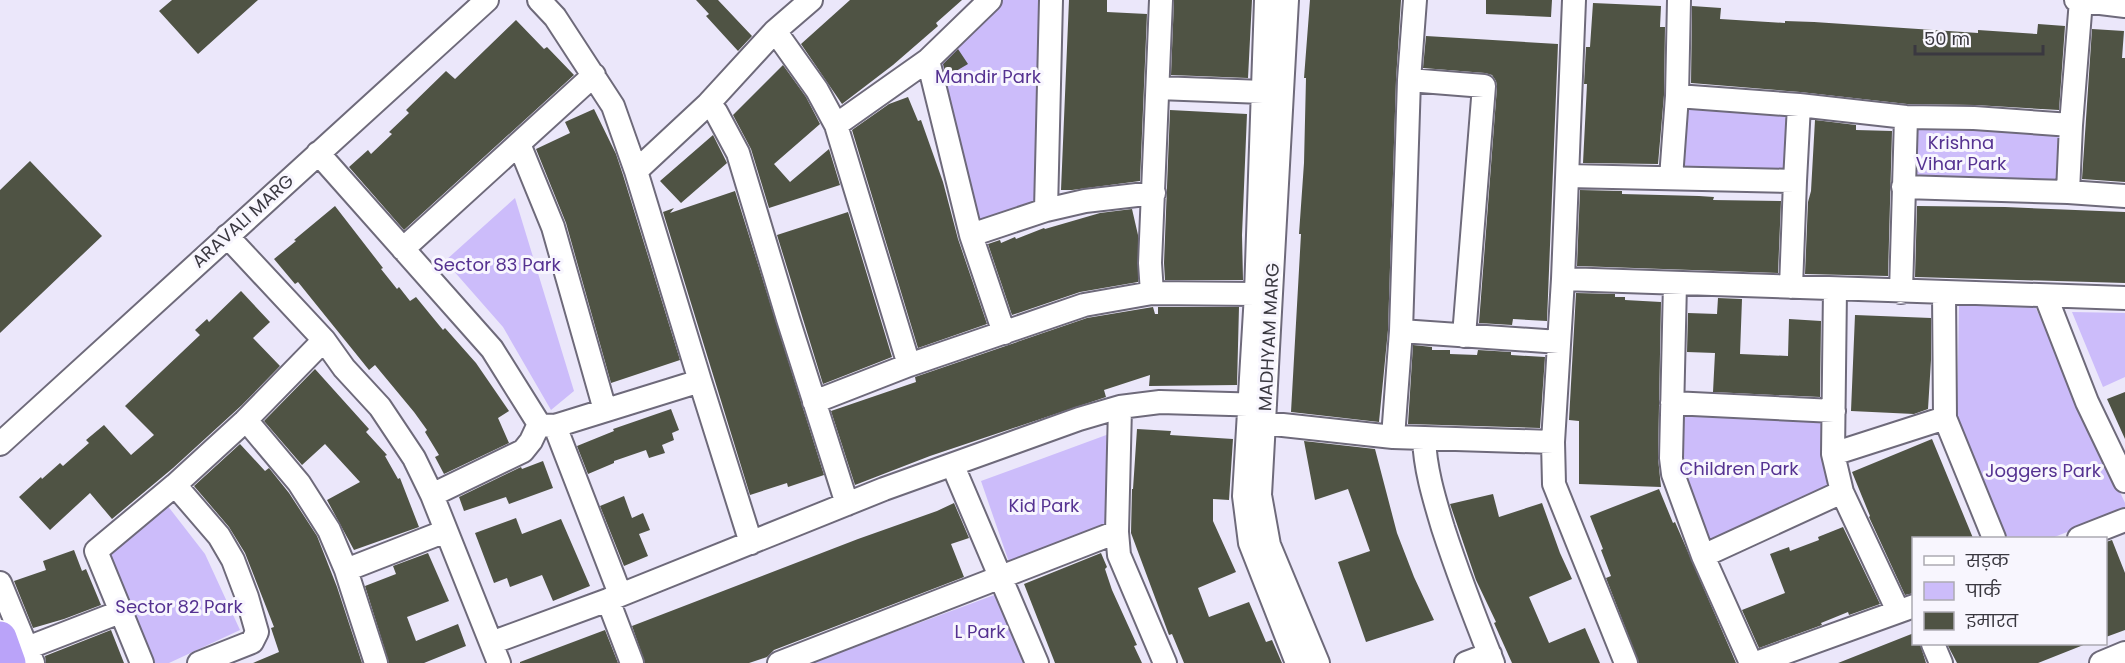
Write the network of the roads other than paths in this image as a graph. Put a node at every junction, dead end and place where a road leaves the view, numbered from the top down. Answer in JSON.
{"nodes":[{"id":1,"x":487,"y":0,"type":"edge"},
{"id":2,"x":539,"y":0,"type":"edge"},
{"id":3,"x":811,"y":0,"type":"edge"},
{"id":4,"x":990,"y":0,"type":"edge"},
{"id":5,"x":1052,"y":0,"type":"edge"},
{"id":6,"x":1161,"y":0,"type":"edge"},
{"id":7,"x":1266,"y":0,"type":"edge"},
{"id":8,"x":1287,"y":0,"type":"edge"},
{"id":9,"x":1415,"y":0,"type":"edge"},
{"id":10,"x":1574,"y":0,"type":"edge"},
{"id":11,"x":1679,"y":0,"type":"edge"},
{"id":12,"x":2076,"y":0,"type":"edge"},
{"id":13,"x":2081,"y":0,"type":"edge"},
{"id":14,"x":2125,"y":6,"type":"edge"},
{"id":15,"x":775,"y":31,"type":"junction"},
{"id":16,"x":928,"y":60,"type":"junction"},
{"id":17,"x":594,"y":75,"type":"junction"},
{"id":18,"x":1409,"y":80,"type":"junction"},
{"id":19,"x":1158,"y":88,"type":"junction"},
{"id":20,"x":1263,"y":92,"type":"junction"},
{"id":21,"x":1677,"y":96,"type":"junction"},
{"id":22,"x":708,"y":104,"type":"junction"},
{"id":23,"x":1799,"y":105,"type":"junction"},
{"id":24,"x":1906,"y":117,"type":"junction"},
{"id":25,"x":836,"y":125,"type":"junction"},
{"id":26,"x":2071,"y":125,"type":"junction"},
{"id":27,"x":519,"y":144,"type":"junction"},
{"id":28,"x":318,"y":153,"type":"junction"},
{"id":29,"x":636,"y":171,"type":"junction"},
{"id":30,"x":1568,"y":176,"type":"junction"},
{"id":31,"x":1671,"y":178,"type":"junction"},
{"id":32,"x":1795,"y":181,"type":"junction"},
{"id":33,"x":1903,"y":187,"type":"junction"},
{"id":34,"x":2068,"y":192,"type":"junction"},
{"id":35,"x":1154,"y":193,"type":"junction"},
{"id":36,"x":2125,"y":196,"type":"edge"},
{"id":37,"x":1046,"y":210,"type":"junction"},
{"id":38,"x":971,"y":235,"type":"junction"},
{"id":39,"x":227,"y":236,"type":"junction"},
{"id":40,"x":403,"y":249,"type":"junction"},
{"id":41,"x":1563,"y":279,"type":"junction"},
{"id":42,"x":1675,"y":283,"type":"junction"},
{"id":43,"x":1791,"y":287,"type":"junction"},
{"id":44,"x":1835,"y":289,"type":"junction"},
{"id":45,"x":1901,"y":292,"type":"junction"},
{"id":46,"x":1944,"y":292,"type":"junction"},
{"id":47,"x":1152,"y":293,"type":"junction"},
{"id":48,"x":1256,"y":294,"type":"junction"},
{"id":49,"x":2046,"y":297,"type":"junction"},
{"id":50,"x":2125,"y":298,"type":"edge"},
{"id":51,"x":1401,"y":331,"type":"junction"},
{"id":52,"x":1005,"y":333,"type":"junction"},
{"id":53,"x":1464,"y":336,"type":"junction"},
{"id":54,"x":324,"y":340,"type":"junction"},
{"id":55,"x":1559,"y":342,"type":"junction"},
{"id":56,"x":909,"y":365,"type":"junction"},
{"id":57,"x":700,"y":381,"type":"junction"},
{"id":58,"x":814,"y":402,"type":"junction"},
{"id":59,"x":1672,"y":403,"type":"junction"},
{"id":60,"x":1120,"y":407,"type":"junction"},
{"id":61,"x":606,"y":410,"type":"junction"},
{"id":62,"x":1259,"y":411,"type":"junction"},
{"id":63,"x":1834,"y":411,"type":"junction"},
{"id":64,"x":1945,"y":418,"type":"junction"},
{"id":65,"x":246,"y":420,"type":"junction"},
{"id":66,"x":547,"y":425,"type":"junction"},
{"id":67,"x":1393,"y":437,"type":"junction"},
{"id":68,"x":1424,"y":438,"type":"junction"},
{"id":69,"x":1553,"y":442,"type":"junction"},
{"id":70,"x":0,"y":444,"type":"edge"},
{"id":71,"x":1833,"y":454,"type":"junction"},
{"id":72,"x":953,"y":465,"type":"junction"},
{"id":73,"x":2125,"y":481,"type":"edge"},
{"id":74,"x":175,"y":485,"type":"junction"},
{"id":75,"x":1842,"y":492,"type":"junction"},
{"id":76,"x":432,"y":495,"type":"junction"},
{"id":77,"x":847,"y":504,"type":"junction"},
{"id":78,"x":2125,"y":520,"type":"edge"},
{"id":79,"x":446,"y":531,"type":"junction"},
{"id":80,"x":1117,"y":532,"type":"junction"},
{"id":81,"x":1994,"y":537,"type":"edge"},
{"id":82,"x":2082,"y":537,"type":"edge"},
{"id":83,"x":751,"y":543,"type":"junction"},
{"id":84,"x":1703,"y":556,"type":"junction"},
{"id":85,"x":346,"y":570,"type":"junction"},
{"id":86,"x":1002,"y":578,"type":"junction"},
{"id":87,"x":0,"y":583,"type":"edge"},
{"id":88,"x":614,"y":597,"type":"junction"},
{"id":89,"x":1906,"y":609,"type":"edge"},
{"id":90,"x":120,"y":612,"type":"junction"},
{"id":91,"x":1933,"y":645,"type":"edge"},
{"id":92,"x":17,"y":653,"type":"edge"},
{"id":93,"x":495,"y":653,"type":"edge"},
{"id":94,"x":1816,"y":653,"type":"edge"},
{"id":95,"x":2125,"y":653,"type":"edge"},
{"id":96,"x":1491,"y":658,"type":"edge"},
{"id":97,"x":142,"y":663,"type":"edge"},
{"id":98,"x":199,"y":663,"type":"edge"},
{"id":99,"x":376,"y":663,"type":"edge"},
{"id":100,"x":632,"y":663,"type":"edge"},
{"id":101,"x":779,"y":663,"type":"edge"},
{"id":102,"x":1037,"y":663,"type":"edge"},
{"id":103,"x":1165,"y":663,"type":"edge"},
{"id":104,"x":1297,"y":663,"type":"edge"},
{"id":105,"x":1318,"y":663,"type":"edge"},
{"id":106,"x":1466,"y":663,"type":"edge"},
{"id":107,"x":1626,"y":663,"type":"edge"},
{"id":108,"x":1751,"y":663,"type":"edge"},
{"id":109,"x":1756,"y":663,"type":"edge"},
{"id":110,"x":1941,"y":663,"type":"edge"},
{"id":111,"x":2101,"y":663,"type":"edge"}],
"edges":[{"from":1,"to":28,"type":"street","name":"ARAVALI MARG"},
{"from":2,"to":17,"type":"street"},
{"from":3,"to":15,"type":"street"},
{"from":4,"to":16,"type":"street"},
{"from":5,"to":37,"type":"street"},
{"from":6,"to":19,"type":"street"},
{"from":7,"to":20,"type":"street","name":"MADHYAM MARG"},
{"from":8,"to":62,"type":"street","name":"MADHYAM MARG"},
{"from":9,"to":18,"type":"street"},
{"from":10,"to":30,"type":"street"},
{"from":11,"to":21,"type":"street"},
{"from":12,"to":13,"type":"street"},
{"from":13,"to":14,"type":"street"},
{"from":13,"to":26,"type":"street"},
{"from":15,"to":22,"type":"street"},
{"from":15,"to":25,"type":"street"},
{"from":16,"to":25,"type":"street"},
{"from":16,"to":38,"type":"street"},
{"from":17,"to":27,"type":"street"},
{"from":17,"to":29,"type":"street"},
{"from":18,"to":51,"type":"street"},
{"from":18,"to":53,"type":"street"},
{"from":19,"to":20,"type":"street"},
{"from":19,"to":35,"type":"street"},
{"from":20,"to":48,"type":"street","name":"MADHYAM MARG"},
{"from":21,"to":23,"type":"street"},
{"from":21,"to":31,"type":"street"},
{"from":22,"to":29,"type":"street"},
{"from":22,"to":58,"type":"street"},
{"from":23,"to":24,"type":"street"},
{"from":23,"to":32,"type":"street"},
{"from":24,"to":26,"type":"street"},
{"from":24,"to":33,"type":"street"},
{"from":25,"to":56,"type":"street"},
{"from":26,"to":34,"type":"street"},
{"from":27,"to":40,"type":"street"},
{"from":27,"to":61,"type":"street"},
{"from":28,"to":39,"type":"street","name":"ARAVALI MARG"},
{"from":28,"to":40,"type":"street"},
{"from":29,"to":57,"type":"street"},
{"from":30,"to":31,"type":"street"},
{"from":30,"to":41,"type":"street"},
{"from":31,"to":32,"type":"street"},
{"from":32,"to":43,"type":"street"},
{"from":33,"to":34,"type":"street"},
{"from":33,"to":45,"type":"street"},
{"from":34,"to":36,"type":"street"},
{"from":35,"to":37,"type":"street"},
{"from":35,"to":47,"type":"street"},
{"from":37,"to":38,"type":"street"},
{"from":38,"to":52,"type":"street"},
{"from":39,"to":54,"type":"street"},
{"from":39,"to":70,"type":"street","name":"ARAVALI MARG"},
{"from":40,"to":66,"type":"street"},
{"from":41,"to":42,"type":"street"},
{"from":41,"to":55,"type":"street"},
{"from":42,"to":43,"type":"street"},
{"from":42,"to":59,"type":"street"},
{"from":43,"to":44,"type":"street"},
{"from":44,"to":45,"type":"street"},
{"from":44,"to":63,"type":"street"},
{"from":45,"to":46,"type":"street"},
{"from":46,"to":49,"type":"street"},
{"from":46,"to":64,"type":"street"},
{"from":47,"to":48,"type":"street"},
{"from":47,"to":52,"type":"street"},
{"from":48,"to":62,"type":"street","name":"MADHYAM MARG"},
{"from":49,"to":50,"type":"street"},
{"from":49,"to":73,"type":"street"},
{"from":51,"to":53,"type":"street"},
{"from":51,"to":67,"type":"street"},
{"from":52,"to":56,"type":"street"},
{"from":53,"to":55,"type":"street"},
{"from":54,"to":65,"type":"street"},
{"from":54,"to":76,"type":"street"},
{"from":55,"to":69,"type":"street"},
{"from":56,"to":58,"type":"street"},
{"from":57,"to":61,"type":"street"},
{"from":57,"to":83,"type":"street"},
{"from":58,"to":77,"type":"street"},
{"from":59,"to":63,"type":"street"},
{"from":59,"to":84,"type":"street"},
{"from":60,"to":62,"type":"street"},
{"from":60,"to":72,"type":"street"},
{"from":60,"to":80,"type":"street"},
{"from":61,"to":66,"type":"street"},
{"from":62,"to":67,"type":"street"},
{"from":62,"to":104,"type":"street","name":"MADHYAM MARG"},
{"from":62,"to":105,"type":"street","name":"MADHYAM MARG"},
{"from":63,"to":71,"type":"street"},
{"from":64,"to":71,"type":"street"},
{"from":64,"to":81,"type":"street"},
{"from":65,"to":74,"type":"street"},
{"from":65,"to":85,"type":"street"},
{"from":66,"to":76,"type":"street"},
{"from":66,"to":88,"type":"street"},
{"from":67,"to":68,"type":"street"},
{"from":68,"to":69,"type":"street"},
{"from":68,"to":96,"type":"street"},
{"from":69,"to":107,"type":"street"},
{"from":71,"to":75,"type":"street"},
{"from":72,"to":77,"type":"street"},
{"from":72,"to":86,"type":"street"},
{"from":74,"to":90,"type":"street"},
{"from":74,"to":98,"type":"street"},
{"from":75,"to":84,"type":"street"},
{"from":75,"to":89,"type":"street"},
{"from":76,"to":79,"type":"street"},
{"from":77,"to":83,"type":"street"},
{"from":78,"to":82,"type":"street"},
{"from":79,"to":85,"type":"street"},
{"from":79,"to":93,"type":"street"},
{"from":80,"to":86,"type":"street"},
{"from":80,"to":103,"type":"street"},
{"from":83,"to":88,"type":"street"},
{"from":84,"to":108,"type":"street"},
{"from":85,"to":99,"type":"street"},
{"from":86,"to":101,"type":"street"},
{"from":86,"to":102,"type":"street"},
{"from":87,"to":92,"type":"street"},
{"from":88,"to":93,"type":"street"},
{"from":88,"to":100,"type":"street"},
{"from":89,"to":94,"type":"street"},
{"from":90,"to":92,"type":"street"},
{"from":90,"to":97,"type":"street"},
{"from":91,"to":110,"type":"street"},
{"from":94,"to":109,"type":"street"},
{"from":95,"to":111,"type":"street"},
{"from":96,"to":106,"type":"street"}]}
